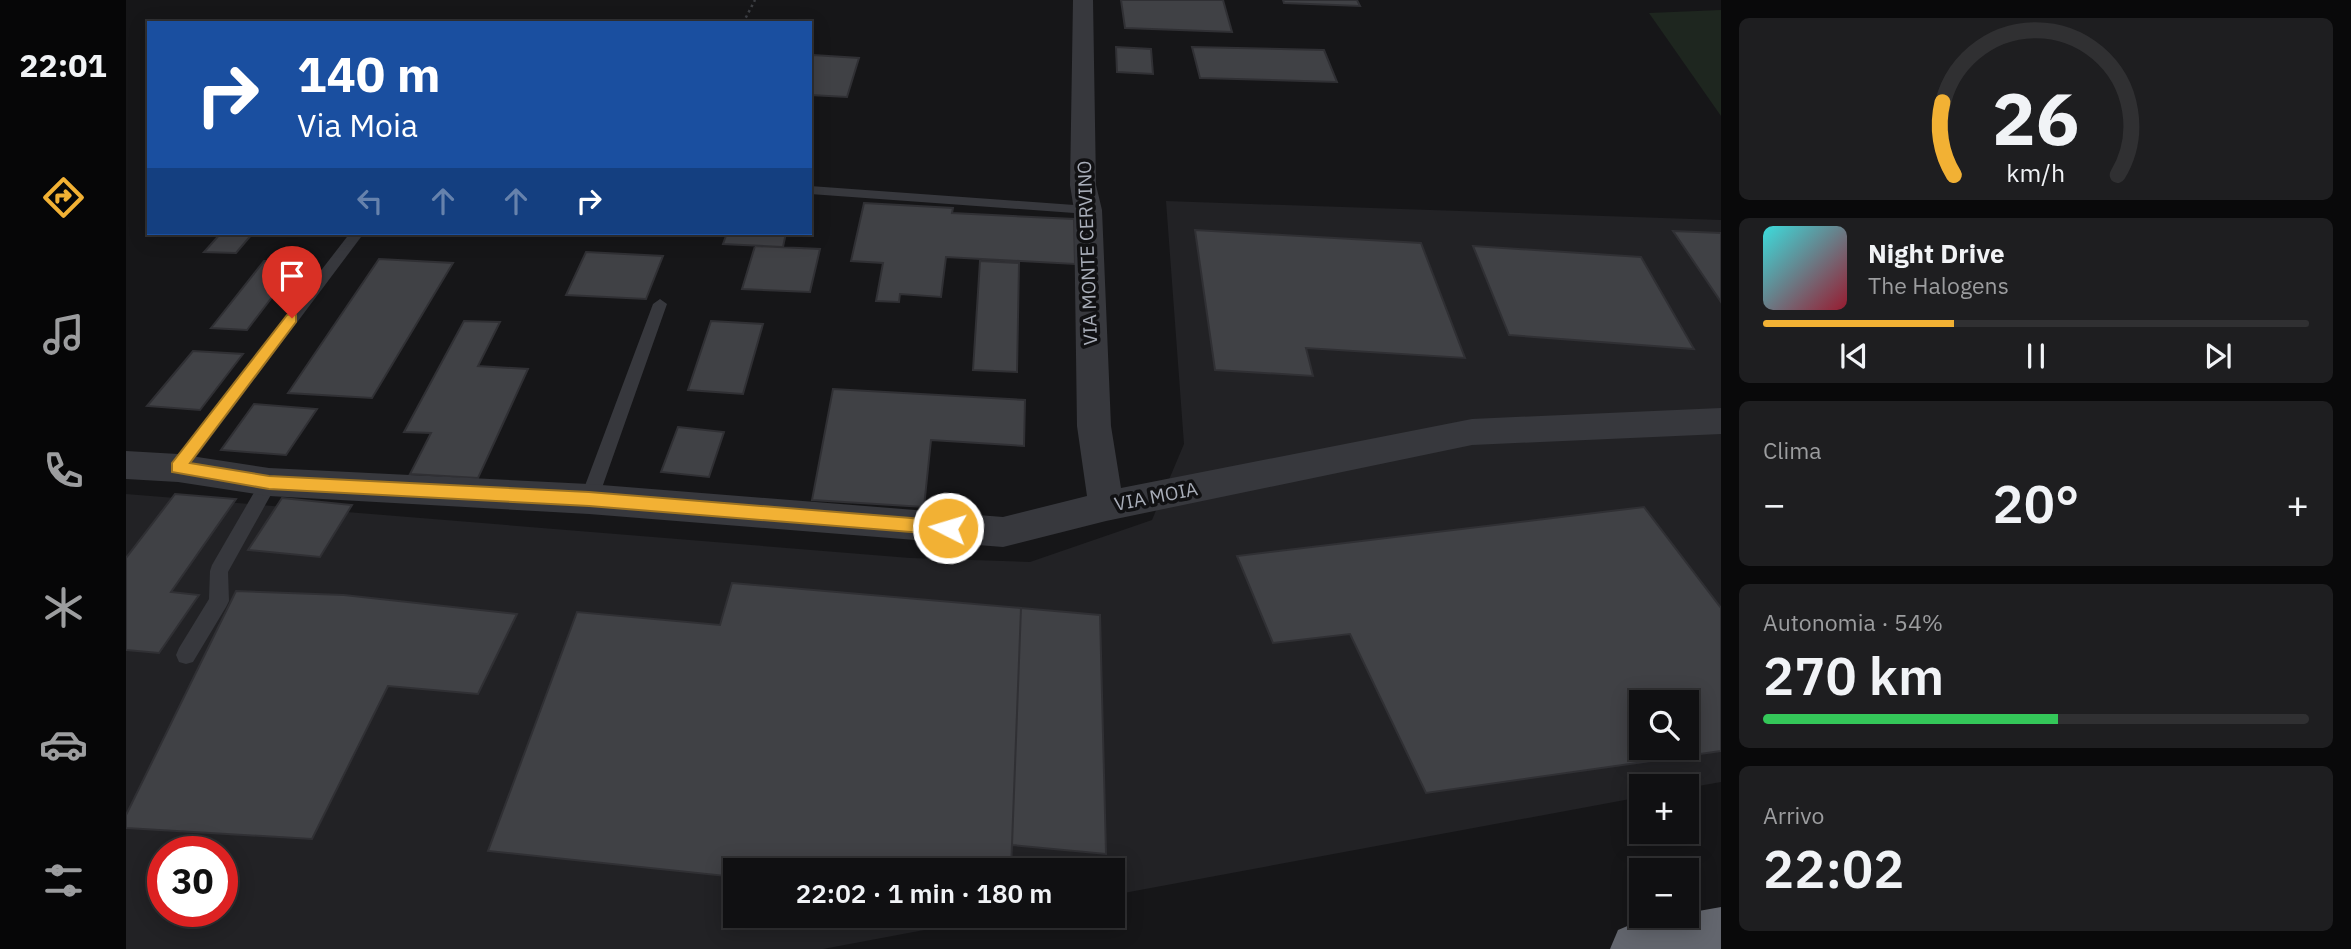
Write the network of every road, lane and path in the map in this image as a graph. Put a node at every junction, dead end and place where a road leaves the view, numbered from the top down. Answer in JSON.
{"nodes":[{"id":1,"x":755,"y":0,"type":"edge"},
{"id":2,"x":1083,"y":0,"type":"edge"},
{"id":3,"x":744,"y":21,"type":"edge"},
{"id":4,"x":812,"y":190,"type":"edge"},
{"id":5,"x":1088,"y":210,"type":"junction"},
{"id":6,"x":355,"y":235,"type":"edge"},
{"id":7,"x":660,"y":304,"type":"dead end"},
{"id":8,"x":1721,"y":421,"type":"edge"},
{"id":9,"x":126,"y":465,"type":"edge"},
{"id":10,"x":178,"y":468,"type":"junction"},
{"id":11,"x":269,"y":482,"type":"junction"},
{"id":12,"x":589,"y":499,"type":"junction"},
{"id":13,"x":1105,"y":506,"type":"junction"},
{"id":14,"x":186,"y":655,"type":"dead end"},
{"id":15,"x":1721,"y":934,"type":"edge"},
{"id":16,"x":1637,"y":949,"type":"edge"}],
"edges":[{"from":1,"to":3,"type":"path"},
{"from":2,"to":5,"type":"street","name":"VIA MONTE CERVINO"},
{"from":4,"to":5,"type":"lane"},
{"from":5,"to":13,"type":"street","name":"VIA MONTE CERVINO"},
{"from":6,"to":10,"type":"lane"},
{"from":7,"to":12,"type":"lane"},
{"from":8,"to":13,"type":"street","name":"VIA MOIA"},
{"from":9,"to":10,"type":"street","name":"VIA MOIA"},
{"from":10,"to":11,"type":"street","name":"VIA MOIA"},
{"from":11,"to":12,"type":"street","name":"VIA MOIA"},
{"from":11,"to":14,"type":"lane"},
{"from":12,"to":13,"type":"street","name":"VIA MOIA"},
{"from":15,"to":16,"type":"highway"}]}
